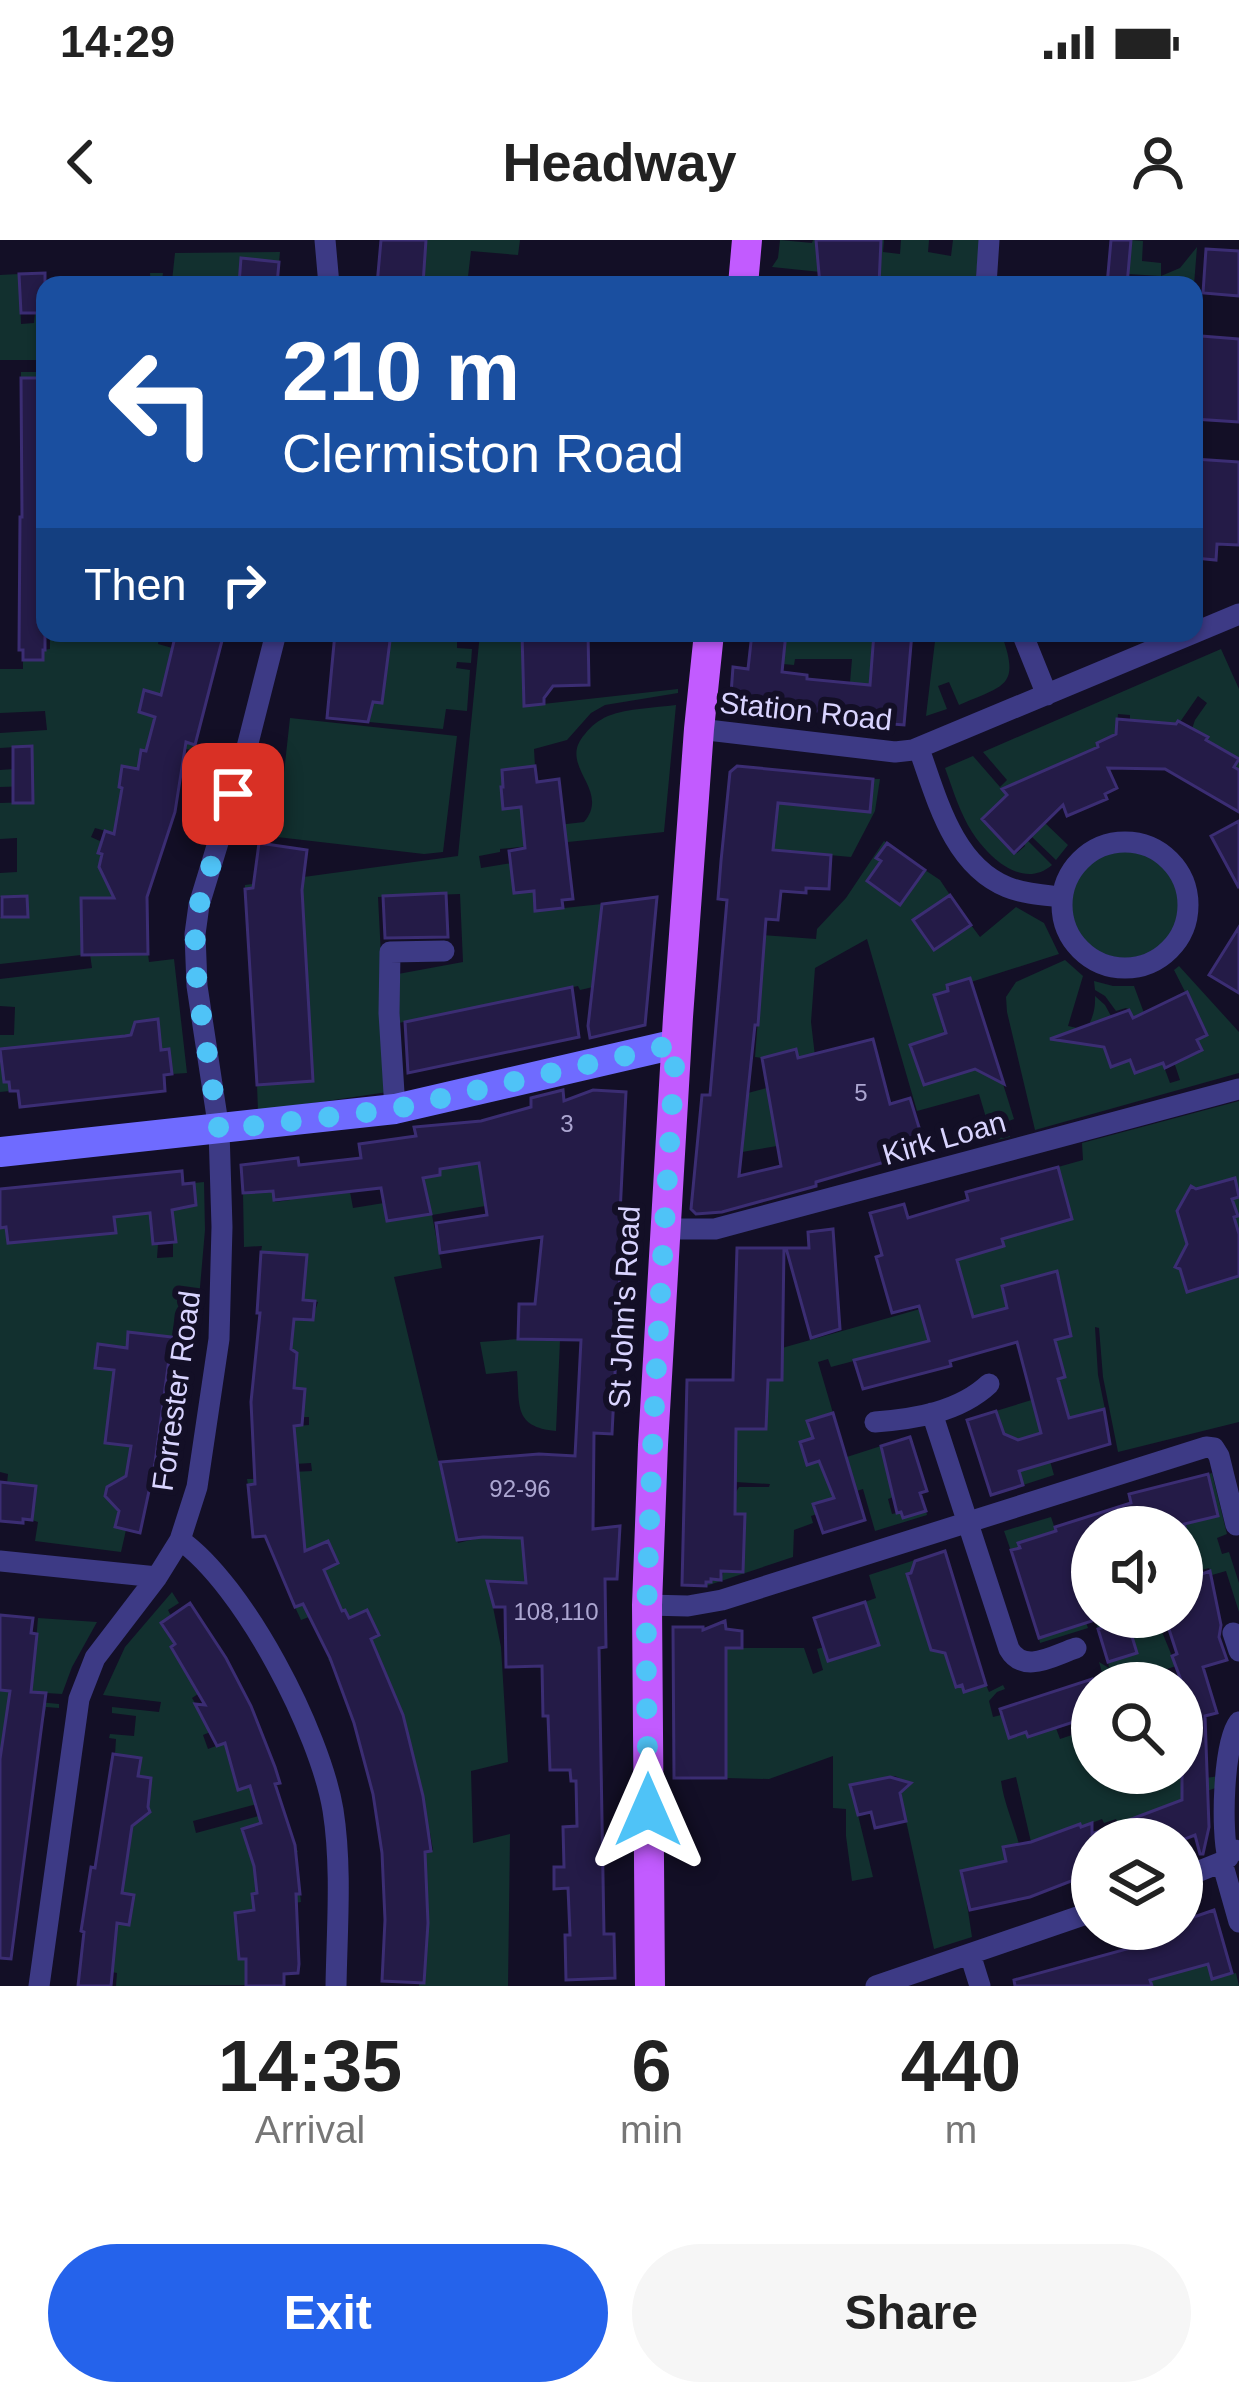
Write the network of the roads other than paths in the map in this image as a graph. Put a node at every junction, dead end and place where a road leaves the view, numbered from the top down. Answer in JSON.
{"nodes":[{"id":1,"x":325,"y":240,"type":"edge"},
{"id":2,"x":747,"y":240,"type":"edge"},
{"id":3,"x":989,"y":240,"type":"edge"},
{"id":4,"x":327,"y":276,"type":"edge"},
{"id":5,"x":744,"y":276,"type":"edge"},
{"id":6,"x":987,"y":276,"type":"edge"},
{"id":7,"x":1239,"y":614,"type":"edge"},
{"id":8,"x":1203,"y":629,"type":"edge"},
{"id":9,"x":274,"y":642,"type":"edge"},
{"id":10,"x":708,"y":642,"type":"edge"},
{"id":11,"x":1026,"y":642,"type":"edge"},
{"id":12,"x":1173,"y":642,"type":"edge"},
{"id":13,"x":1047,"y":695,"type":"junction"},
{"id":14,"x":699,"y":729,"type":"junction"},
{"id":15,"x":919,"y":749,"type":"junction"},
{"id":16,"x":1062,"y":897,"type":"junction"},
{"id":17,"x":444,"y":951,"type":"dead end"},
{"id":18,"x":676,"y":1044,"type":"junction"},
{"id":19,"x":1239,"y":1089,"type":"edge"},
{"id":20,"x":395,"y":1109,"type":"junction"},
{"id":21,"x":219,"y":1130,"type":"junction"},
{"id":22,"x":0,"y":1152,"type":"edge"},
{"id":23,"x":664,"y":1229,"type":"junction"},
{"id":24,"x":989,"y":1384,"type":"dead end"},
{"id":25,"x":932,"y":1413,"type":"junction"},
{"id":26,"x":875,"y":1422,"type":"dead end"},
{"id":27,"x":968,"y":1522,"type":"junction"},
{"id":28,"x":1236,"y":1526,"type":"dead end"},
{"id":29,"x":179,"y":1540,"type":"junction"},
{"id":30,"x":0,"y":1561,"type":"edge"},
{"id":31,"x":157,"y":1576,"type":"junction"},
{"id":32,"x":647,"y":1605,"type":"junction"},
{"id":33,"x":1076,"y":1648,"type":"dead end"},
{"id":34,"x":1239,"y":1722,"type":"edge"},
{"id":35,"x":1230,"y":1855,"type":"edge"},
{"id":36,"x":1071,"y":1919,"type":"edge"},
{"id":37,"x":1239,"y":1922,"type":"edge"},
{"id":38,"x":970,"y":1954,"type":"junction"},
{"id":39,"x":39,"y":1986,"type":"edge"},
{"id":40,"x":336,"y":1986,"type":"edge"},
{"id":41,"x":650,"y":1986,"type":"edge"},
{"id":42,"x":876,"y":1986,"type":"edge"},
{"id":43,"x":980,"y":1986,"type":"edge"}],
"edges":[{"from":1,"to":4,"type":"street"},
{"from":2,"to":5,"type":"main road"},
{"from":3,"to":6,"type":"street"},
{"from":7,"to":8,"type":"street","name":"Station Road"},
{"from":9,"to":21,"type":"street","name":"Forrester Road"},
{"from":10,"to":14,"type":"main road","name":"St John's Road"},
{"from":11,"to":13,"type":"street"},
{"from":12,"to":13,"type":"street","name":"Station Road"},
{"from":13,"to":15,"type":"street","name":"Station Road"},
{"from":14,"to":15,"type":"street","name":"Station Road"},
{"from":14,"to":18,"type":"main road","name":"St John's Road"},
{"from":15,"to":16,"type":"street"},
{"from":16,"to":16,"type":"street"},
{"from":17,"to":20,"type":"street"},
{"from":18,"to":20,"type":"street"},
{"from":18,"to":23,"type":"main road","name":"St John's Road"},
{"from":19,"to":23,"type":"street","name":"Kirk Loan"},
{"from":20,"to":21,"type":"street"},
{"from":21,"to":22,"type":"street"},
{"from":21,"to":29,"type":"street","name":"Forrester Road"},
{"from":23,"to":32,"type":"main road","name":"St John's Road"},
{"from":24,"to":25,"type":"street"},
{"from":25,"to":26,"type":"street"},
{"from":25,"to":27,"type":"street"},
{"from":27,"to":28,"type":"street"},
{"from":27,"to":32,"type":"street"},
{"from":27,"to":33,"type":"street"},
{"from":29,"to":31,"type":"street","name":"Forrester Road"},
{"from":29,"to":40,"type":"street"},
{"from":30,"to":31,"type":"street"},
{"from":31,"to":39,"type":"street","name":"Forrester Road"},
{"from":32,"to":41,"type":"main road","name":"St John's Road"},
{"from":34,"to":35,"type":"street"},
{"from":35,"to":37,"type":"street"},
{"from":36,"to":38,"type":"street"},
{"from":38,"to":42,"type":"street"},
{"from":38,"to":43,"type":"street"}]}
